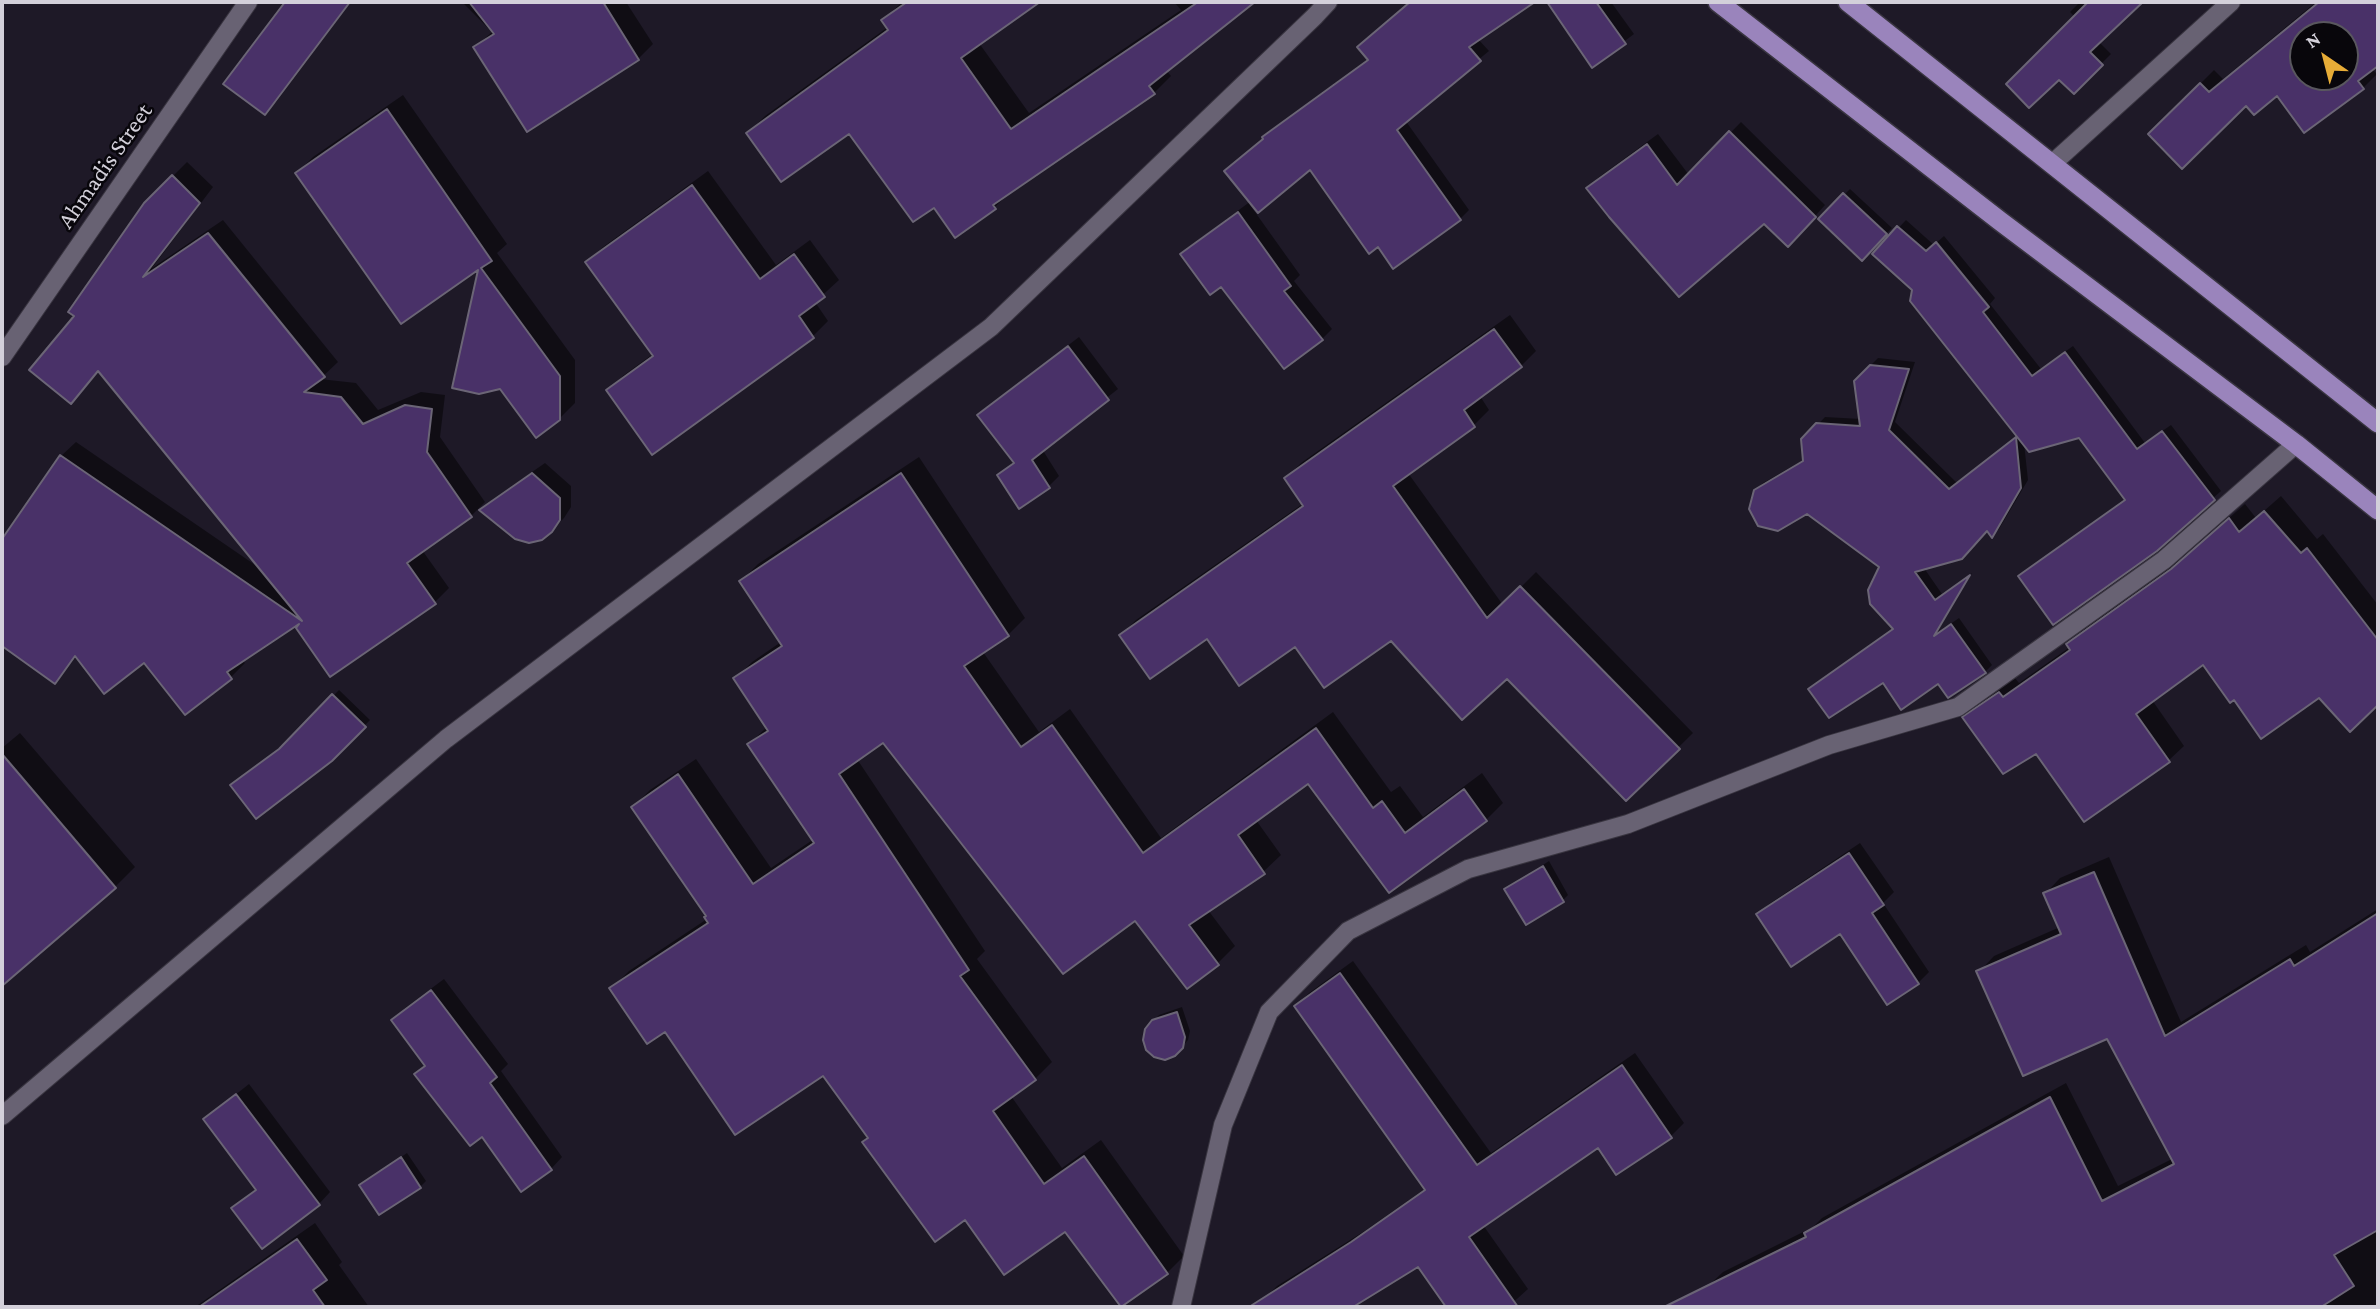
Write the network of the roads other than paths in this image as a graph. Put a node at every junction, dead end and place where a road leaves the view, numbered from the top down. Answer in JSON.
{"nodes":[{"id":1,"x":248,"y":2,"type":"edge"},
{"id":2,"x":1328,"y":2,"type":"edge"},
{"id":3,"x":1718,"y":2,"type":"edge"},
{"id":4,"x":1848,"y":2,"type":"edge"},
{"id":5,"x":2231,"y":2,"type":"edge"},
{"id":6,"x":2053,"y":163,"type":"junction"},
{"id":7,"x":2,"y":357,"type":"edge"},
{"id":8,"x":2378,"y":423,"type":"edge"},
{"id":9,"x":2297,"y":444,"type":"junction"},
{"id":10,"x":2378,"y":509,"type":"edge"},
{"id":11,"x":2,"y":1116,"type":"edge"},
{"id":12,"x":1181,"y":1307,"type":"edge"}],
"edges":[{"from":1,"to":7,"type":"street","name":"Ahmadis Street"},
{"from":2,"to":11,"type":"street"},
{"from":3,"to":9,"type":"highway"},
{"from":4,"to":6,"type":"highway"},
{"from":5,"to":6,"type":"street"},
{"from":6,"to":8,"type":"highway"},
{"from":9,"to":10,"type":"highway"},
{"from":9,"to":12,"type":"street"}]}
